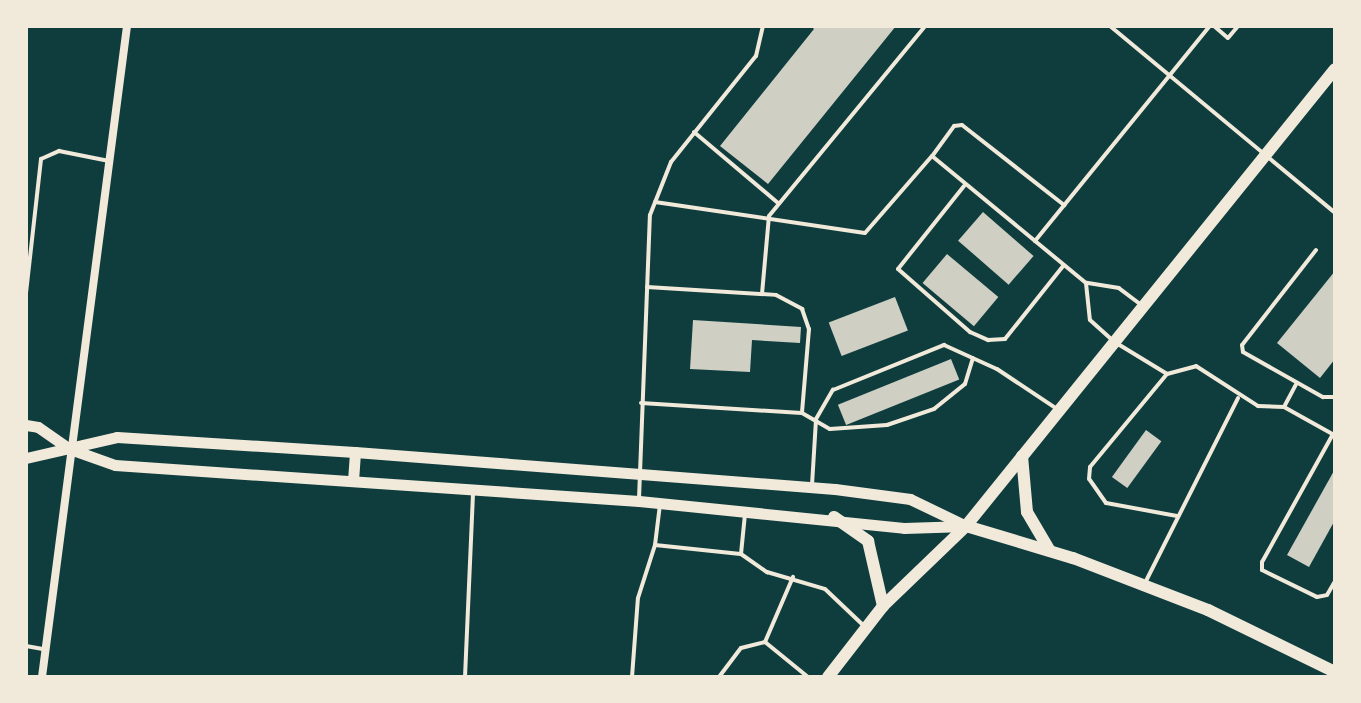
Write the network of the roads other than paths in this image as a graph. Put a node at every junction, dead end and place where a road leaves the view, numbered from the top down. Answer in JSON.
{"nodes":[{"id":1,"x":127,"y":26,"type":"edge"},
{"id":2,"x":763,"y":26,"type":"edge"},
{"id":3,"x":925,"y":26,"type":"edge"},
{"id":4,"x":1110,"y":26,"type":"edge"},
{"id":5,"x":1212,"y":26,"type":"edge"},
{"id":6,"x":1238,"y":26,"type":"edge"},
{"id":7,"x":1335,"y":69,"type":"edge"},
{"id":8,"x":1170,"y":75,"type":"junction"},
{"id":9,"x":694,"y":132,"type":"junction"},
{"id":10,"x":1261,"y":155,"type":"junction"},
{"id":11,"x":932,"y":156,"type":"junction"},
{"id":12,"x":109,"y":161,"type":"junction"},
{"id":13,"x":964,"y":186,"type":"junction"},
{"id":14,"x":655,"y":202,"type":"junction"},
{"id":15,"x":779,"y":203,"type":"junction"},
{"id":16,"x":1064,"y":205,"type":"junction"},
{"id":17,"x":1335,"y":213,"type":"edge"},
{"id":18,"x":769,"y":216,"type":"junction"},
{"id":19,"x":1035,"y":241,"type":"junction"},
{"id":20,"x":1316,"y":250,"type":"dead end"},
{"id":21,"x":29,"y":251,"type":"edge"},
{"id":22,"x":1063,"y":266,"type":"junction"},
{"id":23,"x":1086,"y":283,"type":"junction"},
{"id":24,"x":647,"y":287,"type":"junction"},
{"id":25,"x":26,"y":293,"type":"edge"},
{"id":26,"x":762,"y":294,"type":"junction"},
{"id":27,"x":1142,"y":306,"type":"junction"},
{"id":28,"x":1113,"y":341,"type":"junction"},
{"id":29,"x":973,"y":358,"type":"junction"},
{"id":30,"x":1167,"y":374,"type":"junction"},
{"id":31,"x":1297,"y":383,"type":"junction"},
{"id":32,"x":1335,"y":397,"type":"edge"},
{"id":33,"x":1238,"y":398,"type":"junction"},
{"id":34,"x":641,"y":403,"type":"junction"},
{"id":35,"x":1284,"y":407,"type":"junction"},
{"id":36,"x":1057,"y":409,"type":"junction"},
{"id":37,"x":802,"y":413,"type":"junction"},
{"id":38,"x":816,"y":419,"type":"junction"},
{"id":39,"x":26,"y":425,"type":"edge"},
{"id":40,"x":1334,"y":435,"type":"edge"},
{"id":41,"x":70,"y":449,"type":"junction"},
{"id":42,"x":355,"y":452,"type":"junction"},
{"id":43,"x":1022,"y":456,"type":"junction"},
{"id":44,"x":26,"y":458,"type":"edge"},
{"id":45,"x":639,"y":475,"type":"junction"},
{"id":46,"x":353,"y":481,"type":"junction"},
{"id":47,"x":812,"y":487,"type":"junction"},
{"id":48,"x":473,"y":489,"type":"junction"},
{"id":49,"x":639,"y":501,"type":"junction"},
{"id":50,"x":660,"y":503,"type":"junction"},
{"id":51,"x":745,"y":510,"type":"junction"},
{"id":52,"x":1177,"y":516,"type":"junction"},
{"id":53,"x":834,"y":517,"type":"junction"},
{"id":54,"x":966,"y":526,"type":"junction"},
{"id":55,"x":655,"y":545,"type":"junction"},
{"id":56,"x":1050,"y":551,"type":"junction"},
{"id":57,"x":741,"y":554,"type":"junction"},
{"id":58,"x":793,"y":577,"type":"junction"},
{"id":59,"x":1335,"y":581,"type":"edge"},
{"id":60,"x":1144,"y":585,"type":"junction"},
{"id":61,"x":883,"y":606,"type":"junction"},
{"id":62,"x":866,"y":628,"type":"junction"},
{"id":63,"x":765,"y":642,"type":"junction"},
{"id":64,"x":26,"y":646,"type":"edge"},
{"id":65,"x":45,"y":650,"type":"junction"},
{"id":66,"x":1335,"y":672,"type":"edge"},
{"id":67,"x":42,"y":677,"type":"edge"},
{"id":68,"x":465,"y":677,"type":"edge"},
{"id":69,"x":632,"y":677,"type":"edge"},
{"id":70,"x":719,"y":677,"type":"edge"},
{"id":71,"x":808,"y":677,"type":"edge"},
{"id":72,"x":828,"y":677,"type":"edge"}],
"edges":[{"from":1,"to":12,"type":"street"},
{"from":2,"to":9,"type":"lane"},
{"from":3,"to":15,"type":"lane"},
{"from":4,"to":8,"type":"lane"},
{"from":5,"to":6,"type":"lane"},
{"from":5,"to":8,"type":"lane"},
{"from":7,"to":10,"type":"main road"},
{"from":8,"to":10,"type":"lane"},
{"from":8,"to":16,"type":"lane"},
{"from":9,"to":14,"type":"lane"},
{"from":9,"to":15,"type":"lane"},
{"from":10,"to":17,"type":"lane"},
{"from":10,"to":27,"type":"main road"},
{"from":11,"to":13,"type":"lane"},
{"from":11,"to":16,"type":"lane"},
{"from":11,"to":18,"type":"lane"},
{"from":12,"to":21,"type":"lane"},
{"from":12,"to":41,"type":"street"},
{"from":13,"to":19,"type":"lane"},
{"from":13,"to":22,"type":"lane"},
{"from":14,"to":18,"type":"lane"},
{"from":14,"to":24,"type":"lane"},
{"from":15,"to":18,"type":"lane"},
{"from":16,"to":19,"type":"lane"},
{"from":18,"to":26,"type":"lane"},
{"from":19,"to":22,"type":"lane"},
{"from":20,"to":31,"type":"lane"},
{"from":21,"to":25,"type":"lane"},
{"from":22,"to":23,"type":"lane"},
{"from":23,"to":27,"type":"lane"},
{"from":23,"to":28,"type":"lane"},
{"from":24,"to":26,"type":"lane"},
{"from":24,"to":34,"type":"lane"},
{"from":26,"to":37,"type":"lane"},
{"from":27,"to":28,"type":"main road"},
{"from":28,"to":30,"type":"lane"},
{"from":28,"to":36,"type":"main road"},
{"from":29,"to":36,"type":"lane"},
{"from":29,"to":38,"type":"lane"},
{"from":29,"to":38,"type":"lane"},
{"from":30,"to":33,"type":"lane"},
{"from":30,"to":52,"type":"lane"},
{"from":31,"to":32,"type":"lane"},
{"from":31,"to":35,"type":"lane"},
{"from":33,"to":35,"type":"lane"},
{"from":33,"to":52,"type":"lane"},
{"from":34,"to":37,"type":"lane"},
{"from":34,"to":45,"type":"lane"},
{"from":35,"to":40,"type":"lane"},
{"from":36,"to":43,"type":"main road"},
{"from":37,"to":38,"type":"lane"},
{"from":38,"to":47,"type":"lane"},
{"from":39,"to":41,"type":"main road"},
{"from":40,"to":59,"type":"lane"},
{"from":41,"to":42,"type":"main road"},
{"from":41,"to":44,"type":"main road"},
{"from":41,"to":46,"type":"main road"},
{"from":41,"to":65,"type":"street"},
{"from":42,"to":45,"type":"main road"},
{"from":42,"to":46,"type":"main road"},
{"from":43,"to":54,"type":"main road"},
{"from":43,"to":56,"type":"main road"},
{"from":45,"to":47,"type":"main road"},
{"from":45,"to":49,"type":"lane"},
{"from":46,"to":48,"type":"main road"},
{"from":47,"to":54,"type":"main road"},
{"from":48,"to":49,"type":"main road"},
{"from":48,"to":68,"type":"lane"},
{"from":49,"to":50,"type":"main road"},
{"from":50,"to":51,"type":"main road"},
{"from":50,"to":55,"type":"lane"},
{"from":51,"to":53,"type":"main road"},
{"from":51,"to":57,"type":"lane"},
{"from":52,"to":60,"type":"lane"},
{"from":53,"to":54,"type":"main road"},
{"from":53,"to":61,"type":"main road"},
{"from":54,"to":56,"type":"main road"},
{"from":54,"to":61,"type":"main road"},
{"from":55,"to":57,"type":"lane"},
{"from":55,"to":69,"type":"lane"},
{"from":56,"to":60,"type":"main road"},
{"from":57,"to":58,"type":"lane"},
{"from":58,"to":62,"type":"lane"},
{"from":58,"to":63,"type":"lane"},
{"from":60,"to":66,"type":"main road"},
{"from":61,"to":62,"type":"main road"},
{"from":62,"to":72,"type":"main road"},
{"from":63,"to":70,"type":"lane"},
{"from":63,"to":71,"type":"lane"},
{"from":64,"to":65,"type":"lane"},
{"from":65,"to":67,"type":"street"}]}
